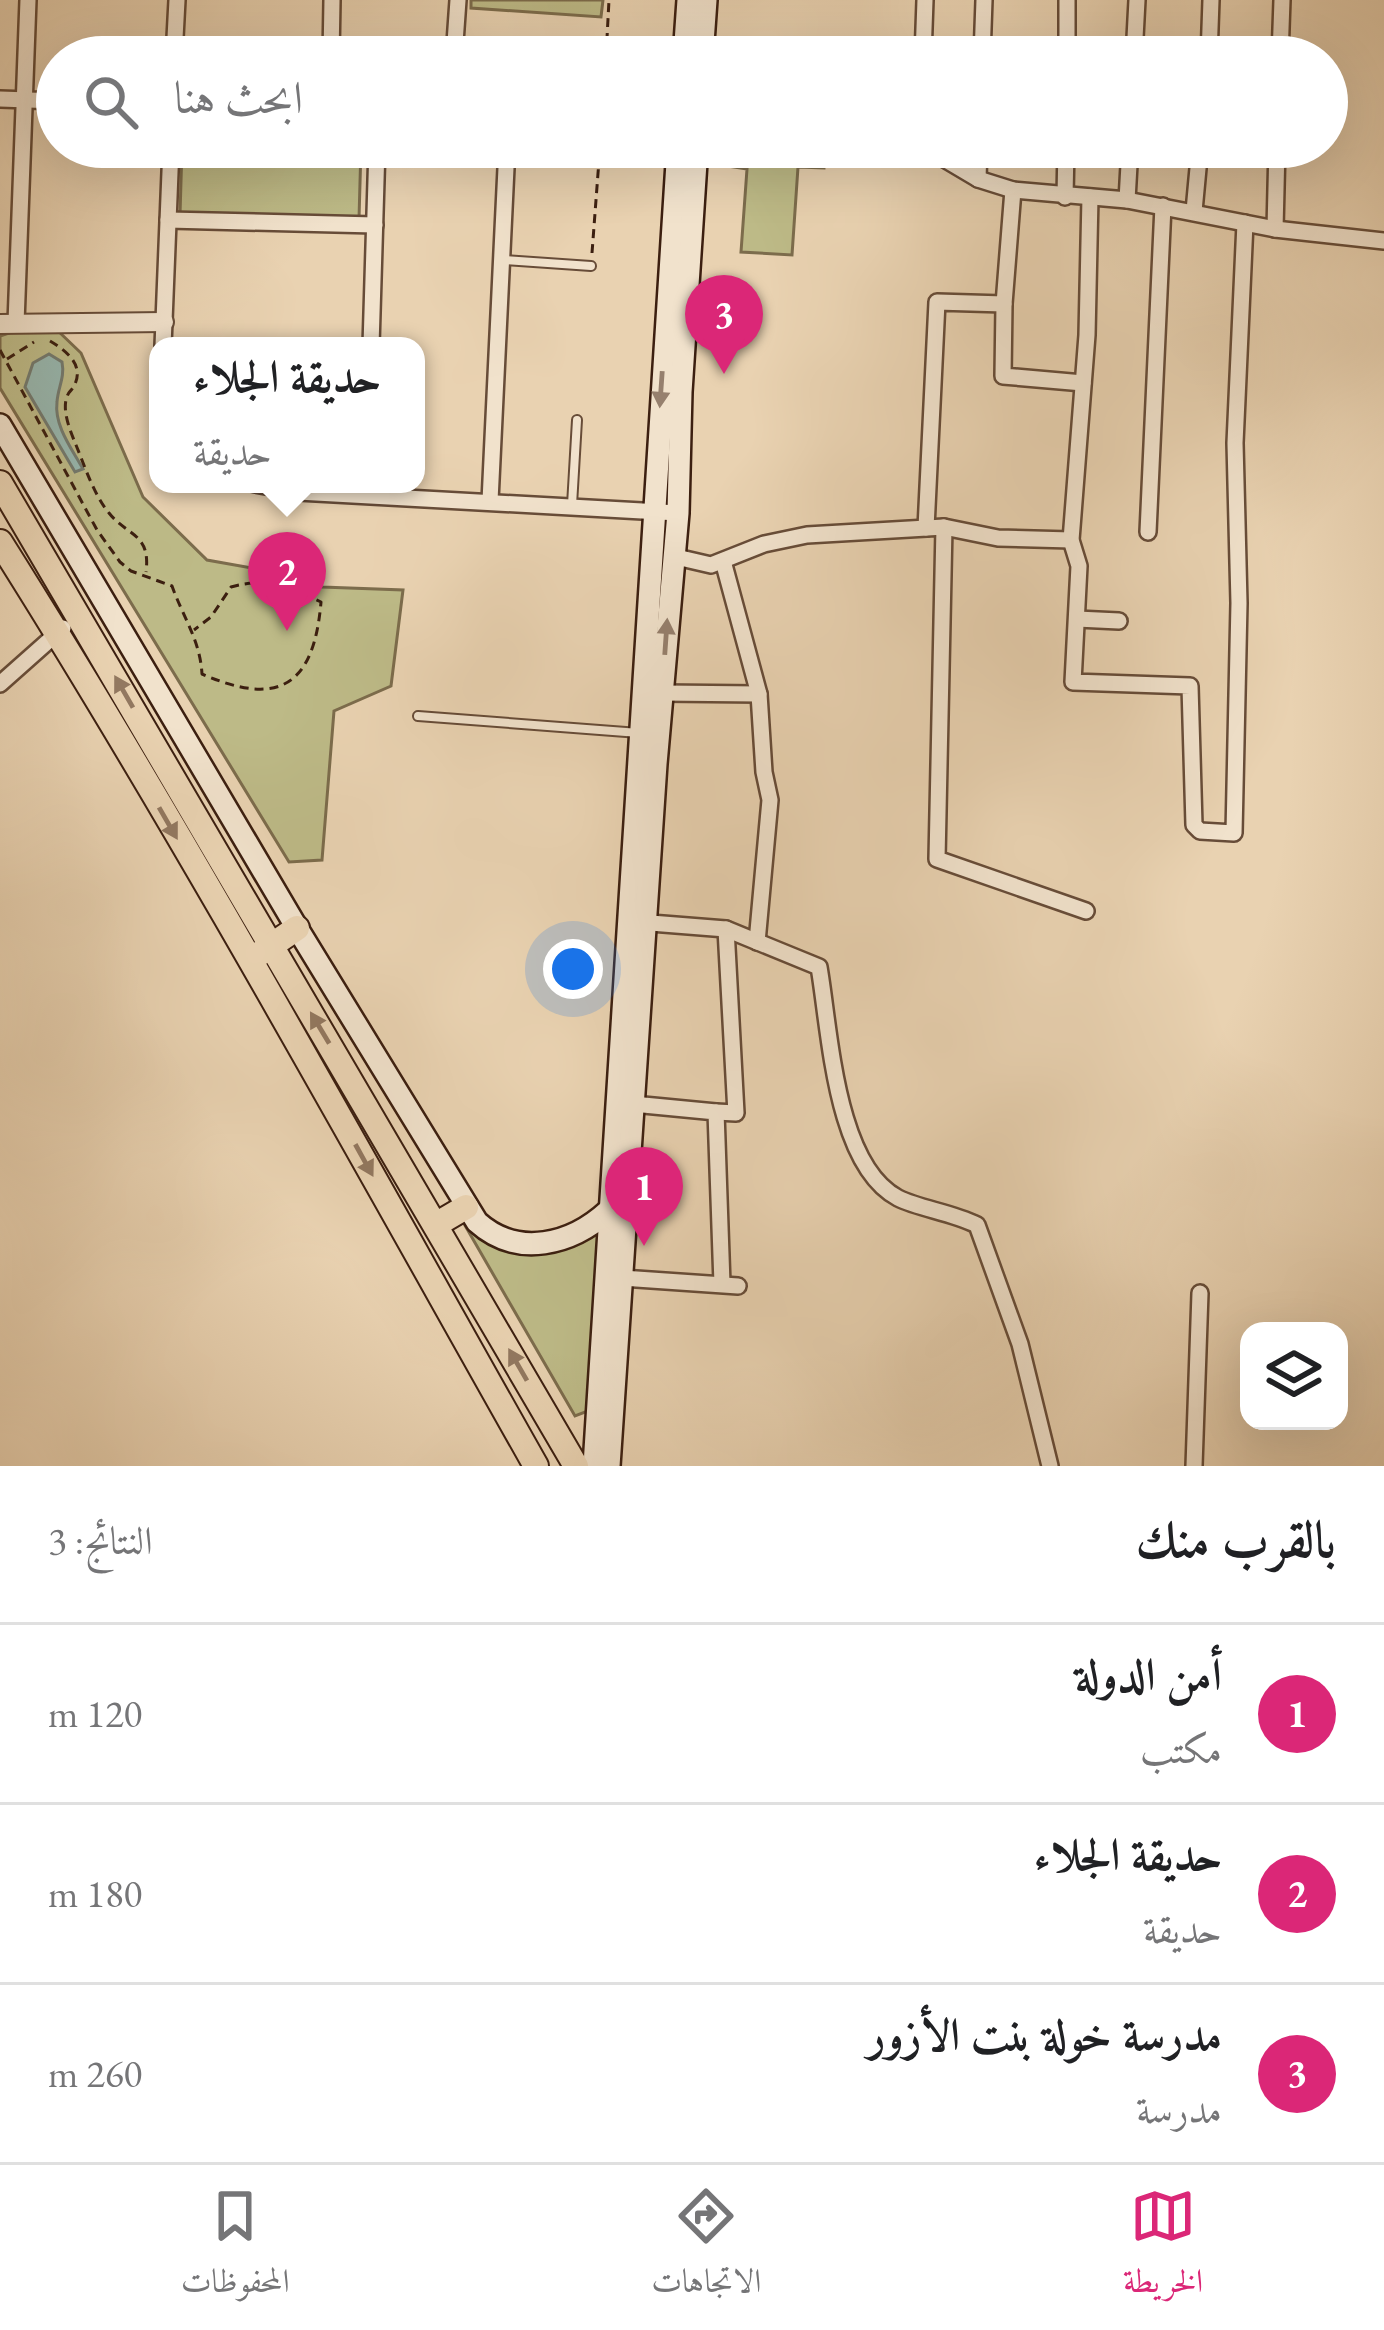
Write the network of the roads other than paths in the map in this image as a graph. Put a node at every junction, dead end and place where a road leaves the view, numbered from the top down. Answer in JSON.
{"nodes":[{"id":1,"x":28,"y":0,"type":"edge"},
{"id":2,"x":177,"y":0,"type":"edge"},
{"id":3,"x":332,"y":0,"type":"edge"},
{"id":4,"x":458,"y":0,"type":"edge"},
{"id":5,"x":688,"y":0,"type":"edge"},
{"id":6,"x":706,"y":0,"type":"edge"},
{"id":7,"x":925,"y":0,"type":"edge"},
{"id":8,"x":984,"y":0,"type":"edge"},
{"id":9,"x":1067,"y":0,"type":"edge"},
{"id":10,"x":1137,"y":0,"type":"edge"},
{"id":11,"x":1211,"y":0,"type":"edge"},
{"id":12,"x":1282,"y":0,"type":"edge"},
{"id":13,"x":175,"y":36,"type":"edge"},
{"id":14,"x":331,"y":36,"type":"edge"},
{"id":15,"x":455,"y":36,"type":"edge"},
{"id":16,"x":686,"y":36,"type":"edge"},
{"id":17,"x":703,"y":36,"type":"edge"},
{"id":18,"x":924,"y":36,"type":"edge"},
{"id":19,"x":983,"y":36,"type":"edge"},
{"id":20,"x":1066,"y":36,"type":"edge"},
{"id":21,"x":1135,"y":36,"type":"edge"},
{"id":22,"x":1210,"y":36,"type":"edge"},
{"id":23,"x":1281,"y":36,"type":"edge"},
{"id":24,"x":0,"y":99,"type":"edge"},
{"id":25,"x":26,"y":99,"type":"junction"},
{"id":26,"x":36,"y":100,"type":"edge"},
{"id":27,"x":170,"y":168,"type":"edge"},
{"id":28,"x":376,"y":168,"type":"edge"},
{"id":29,"x":507,"y":168,"type":"edge"},
{"id":30,"x":677,"y":168,"type":"edge"},
{"id":31,"x":696,"y":168,"type":"edge"},
{"id":32,"x":961,"y":168,"type":"edge"},
{"id":33,"x":979,"y":168,"type":"edge"},
{"id":34,"x":1066,"y":168,"type":"edge"},
{"id":35,"x":1129,"y":168,"type":"edge"},
{"id":36,"x":1199,"y":168,"type":"edge"},
{"id":37,"x":1276,"y":168,"type":"edge"},
{"id":38,"x":978,"y":178,"type":"junction"},
{"id":39,"x":1013,"y":190,"type":"junction"},
{"id":40,"x":1065,"y":197,"type":"junction"},
{"id":41,"x":1090,"y":197,"type":"junction"},
{"id":42,"x":1127,"y":200,"type":"junction"},
{"id":43,"x":1163,"y":206,"type":"junction"},
{"id":44,"x":1194,"y":211,"type":"junction"},
{"id":45,"x":169,"y":220,"type":"junction"},
{"id":46,"x":1245,"y":223,"type":"junction"},
{"id":47,"x":375,"y":225,"type":"junction"},
{"id":48,"x":1275,"y":229,"type":"junction"},
{"id":49,"x":1384,"y":241,"type":"edge"},
{"id":50,"x":502,"y":260,"type":"junction"},
{"id":51,"x":590,"y":266,"type":"road end"},
{"id":52,"x":1004,"y":304,"type":"junction"},
{"id":53,"x":164,"y":322,"type":"junction"},
{"id":54,"x":8,"y":323,"type":"edge"},
{"id":55,"x":163,"y":337,"type":"edge"},
{"id":56,"x":370,"y":337,"type":"edge"},
{"id":57,"x":1083,"y":383,"type":"junction"},
{"id":58,"x":578,"y":420,"type":"dead end"},
{"id":59,"x":0,"y":425,"type":"edge"},
{"id":60,"x":0,"y":483,"type":"edge"},
{"id":61,"x":406,"y":493,"type":"edge"},
{"id":62,"x":490,"y":501,"type":"junction"},
{"id":63,"x":572,"y":506,"type":"junction"},
{"id":64,"x":652,"y":512,"type":"junction"},
{"id":65,"x":678,"y":513,"type":"junction"},
{"id":66,"x":935,"y":528,"type":"junction"},
{"id":67,"x":1148,"y":532,"type":"dead end"},
{"id":68,"x":1071,"y":539,"type":"junction"},
{"id":69,"x":0,"y":542,"type":"edge"},
{"id":70,"x":672,"y":556,"type":"junction"},
{"id":71,"x":724,"y":561,"type":"junction"},
{"id":72,"x":79,"y":614,"type":"junction"},
{"id":73,"x":1077,"y":619,"type":"junction"},
{"id":74,"x":1119,"y":622,"type":"dead end"},
{"id":75,"x":57,"y":633,"type":"junction"},
{"id":76,"x":0,"y":684,"type":"edge"},
{"id":77,"x":662,"y":693,"type":"junction"},
{"id":78,"x":759,"y":694,"type":"junction"},
{"id":79,"x":418,"y":716,"type":"dead end"},
{"id":80,"x":640,"y":733,"type":"junction"},
{"id":81,"x":1086,"y":911,"type":"dead end"},
{"id":82,"x":637,"y":921,"type":"junction"},
{"id":83,"x":297,"y":928,"type":"junction"},
{"id":84,"x":726,"y":929,"type":"junction"},
{"id":85,"x":757,"y":942,"type":"junction"},
{"id":86,"x":271,"y":946,"type":"junction"},
{"id":87,"x":248,"y":962,"type":"junction"},
{"id":88,"x":633,"y":1105,"type":"junction"},
{"id":89,"x":716,"y":1112,"type":"junction"},
{"id":90,"x":466,"y":1208,"type":"junction"},
{"id":91,"x":608,"y":1211,"type":"junction"},
{"id":92,"x":437,"y":1223,"type":"junction"},
{"id":93,"x":622,"y":1278,"type":"junction"},
{"id":94,"x":1200,"y":1292,"type":"dead end"},
{"id":95,"x":536,"y":1466,"type":"edge"},
{"id":96,"x":576,"y":1466,"type":"edge"},
{"id":97,"x":593,"y":1466,"type":"edge"},
{"id":98,"x":609,"y":1466,"type":"edge"},
{"id":99,"x":1050,"y":1466,"type":"edge"},
{"id":100,"x":1194,"y":1466,"type":"edge"}],
"edges":[{"from":1,"to":25,"type":"street"},
{"from":2,"to":13,"type":"street"},
{"from":3,"to":14,"type":"street"},
{"from":4,"to":15,"type":"street"},
{"from":5,"to":16,"type":"main road"},
{"from":6,"to":17,"type":"main road"},
{"from":7,"to":18,"type":"street"},
{"from":8,"to":19,"type":"street"},
{"from":9,"to":20,"type":"street"},
{"from":10,"to":21,"type":"street"},
{"from":11,"to":22,"type":"street"},
{"from":12,"to":23,"type":"street"},
{"from":24,"to":25,"type":"street"},
{"from":25,"to":26,"type":"street"},
{"from":25,"to":54,"type":"street"},
{"from":27,"to":45,"type":"street"},
{"from":28,"to":47,"type":"street"},
{"from":29,"to":50,"type":"street"},
{"from":30,"to":64,"type":"main road","one_way":true},
{"from":31,"to":65,"type":"main road"},
{"from":32,"to":38,"type":"street"},
{"from":33,"to":38,"type":"street"},
{"from":34,"to":40,"type":"street"},
{"from":35,"to":42,"type":"street"},
{"from":36,"to":44,"type":"street"},
{"from":37,"to":48,"type":"street"},
{"from":38,"to":39,"type":"street"},
{"from":39,"to":40,"type":"street"},
{"from":39,"to":52,"type":"street"},
{"from":40,"to":41,"type":"street"},
{"from":41,"to":42,"type":"street"},
{"from":41,"to":57,"type":"street"},
{"from":42,"to":43,"type":"street"},
{"from":43,"to":44,"type":"street"},
{"from":43,"to":67,"type":"street"},
{"from":44,"to":46,"type":"street"},
{"from":45,"to":47,"type":"street"},
{"from":45,"to":53,"type":"street"},
{"from":46,"to":48,"type":"street"},
{"from":46,"to":73,"type":"street"},
{"from":47,"to":56,"type":"street"},
{"from":48,"to":49,"type":"street"},
{"from":50,"to":51,"type":"lane"},
{"from":50,"to":62,"type":"street"},
{"from":52,"to":57,"type":"street"},
{"from":52,"to":66,"type":"street"},
{"from":53,"to":54,"type":"street"},
{"from":53,"to":55,"type":"street"},
{"from":57,"to":68,"type":"street"},
{"from":58,"to":63,"type":"lane"},
{"from":59,"to":83,"type":"main road"},
{"from":60,"to":72,"type":"main road"},
{"from":61,"to":62,"type":"street"},
{"from":62,"to":63,"type":"street"},
{"from":63,"to":64,"type":"street"},
{"from":64,"to":65,"type":"street"},
{"from":64,"to":80,"type":"main road"},
{"from":65,"to":70,"type":"main road"},
{"from":66,"to":68,"type":"street"},
{"from":66,"to":71,"type":"street"},
{"from":66,"to":81,"type":"street"},
{"from":68,"to":73,"type":"street"},
{"from":69,"to":75,"type":"main road"},
{"from":70,"to":71,"type":"street"},
{"from":77,"to":70,"type":"main road","one_way":true},
{"from":71,"to":78,"type":"street"},
{"from":72,"to":75,"type":"street"},
{"from":86,"to":72,"type":"main road","one_way":true},
{"from":73,"to":74,"type":"street"},
{"from":75,"to":76,"type":"street"},
{"from":75,"to":87,"type":"main road","one_way":true},
{"from":77,"to":78,"type":"street"},
{"from":77,"to":82,"type":"main road"},
{"from":78,"to":85,"type":"street"},
{"from":79,"to":80,"type":"lane"},
{"from":80,"to":82,"type":"main road"},
{"from":82,"to":84,"type":"street"},
{"from":82,"to":88,"type":"main road"},
{"from":82,"to":91,"type":"main road"},
{"from":83,"to":86,"type":"main road"},
{"from":83,"to":90,"type":"main road"},
{"from":84,"to":85,"type":"street"},
{"from":84,"to":89,"type":"street"},
{"from":85,"to":99,"type":"street"},
{"from":86,"to":87,"type":"main road"},
{"from":92,"to":86,"type":"main road","one_way":true},
{"from":87,"to":95,"type":"main road","one_way":true},
{"from":88,"to":89,"type":"street"},
{"from":88,"to":93,"type":"main road"},
{"from":89,"to":93,"type":"street"},
{"from":90,"to":91,"type":"main road"},
{"from":90,"to":92,"type":"main road"},
{"from":91,"to":97,"type":"main road"},
{"from":96,"to":92,"type":"main road","one_way":true},
{"from":93,"to":98,"type":"main road"},
{"from":94,"to":100,"type":"street"}]}
